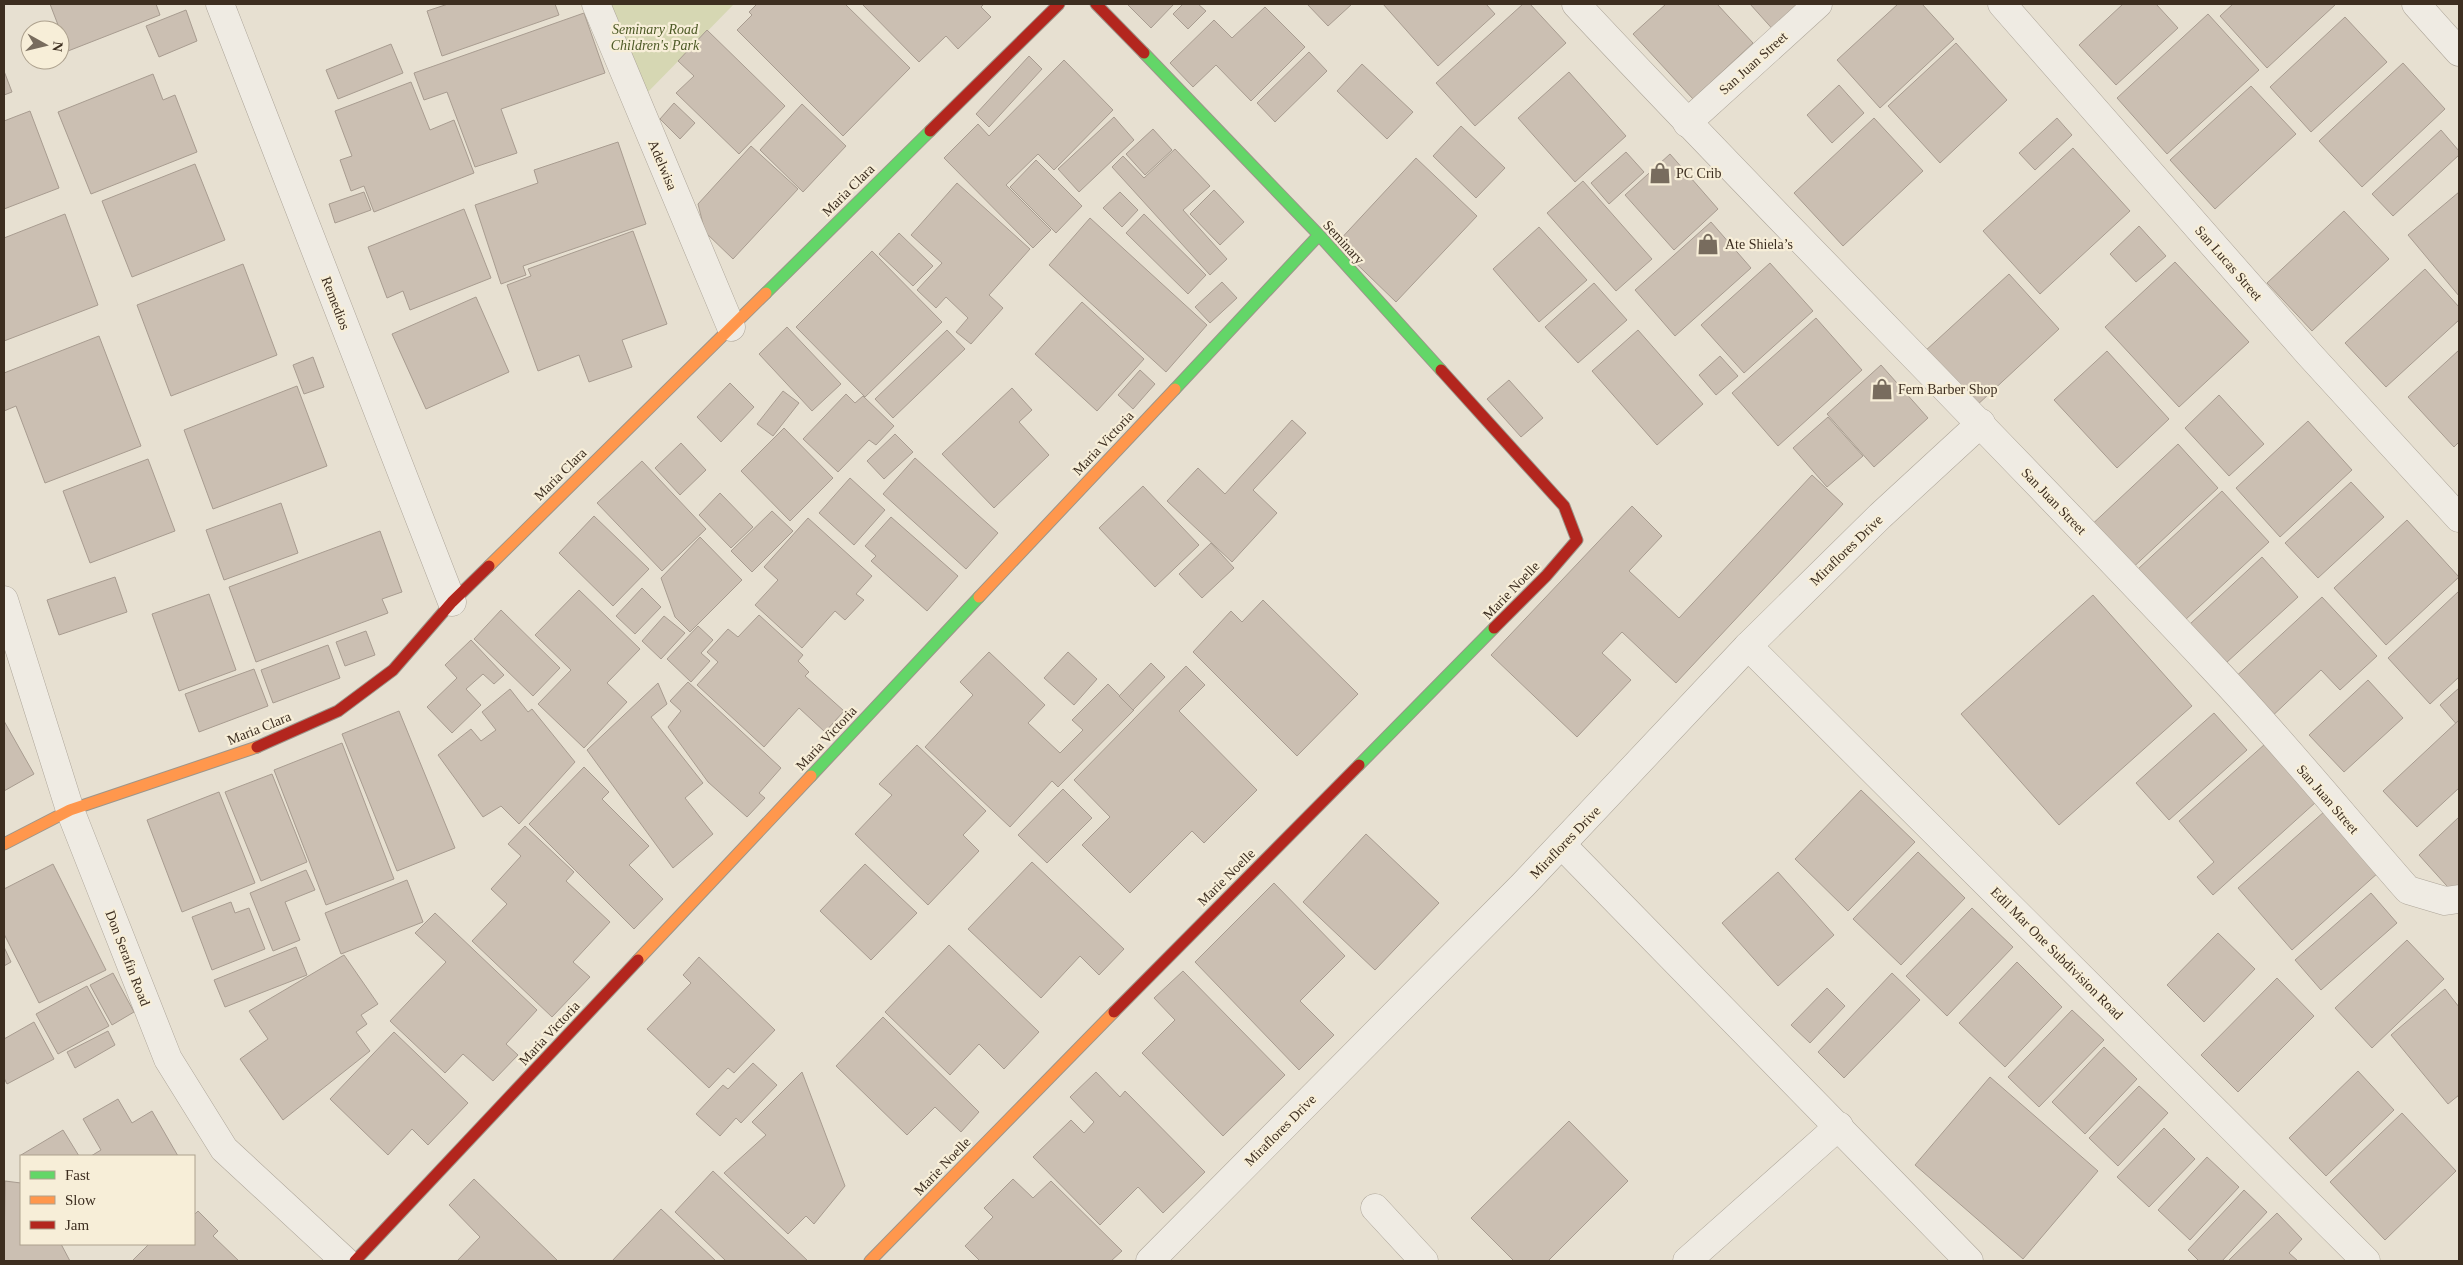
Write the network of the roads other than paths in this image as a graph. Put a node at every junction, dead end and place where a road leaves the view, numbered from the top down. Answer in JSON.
{"nodes":[{"id":1,"x":220,"y":4,"type":"edge"},
{"id":2,"x":596,"y":4,"type":"edge"},
{"id":3,"x":1059,"y":4,"type":"edge"},
{"id":4,"x":1096,"y":4,"type":"edge"},
{"id":5,"x":1576,"y":4,"type":"edge"},
{"id":6,"x":1818,"y":4,"type":"edge"},
{"id":7,"x":2002,"y":4,"type":"edge"},
{"id":8,"x":2416,"y":4,"type":"edge"},
{"id":9,"x":2459,"y":52,"type":"edge"},
{"id":10,"x":1687,"y":123,"type":"junction"},
{"id":11,"x":1319,"y":235,"type":"junction"},
{"id":12,"x":731,"y":327,"type":"junction"},
{"id":13,"x":1981,"y":423,"type":"junction"},
{"id":14,"x":1564,"y":506,"type":"joint"},
{"id":15,"x":2459,"y":518,"type":"edge"},
{"id":16,"x":4,"y":600,"type":"edge"},
{"id":17,"x":452,"y":602,"type":"junction"},
{"id":18,"x":1748,"y":646,"type":"junction"},
{"id":19,"x":70,"y":810,"type":"junction"},
{"id":20,"x":4,"y":844,"type":"edge"},
{"id":21,"x":1562,"y":845,"type":"junction"},
{"id":22,"x":2459,"y":899,"type":"edge"},
{"id":23,"x":1839,"y":1126,"type":"junction"},
{"id":24,"x":1375,"y":1208,"type":"dead end"},
{"id":25,"x":345,"y":1261,"type":"edge"},
{"id":26,"x":355,"y":1261,"type":"edge"},
{"id":27,"x":870,"y":1261,"type":"edge"},
{"id":28,"x":1150,"y":1261,"type":"edge"},
{"id":29,"x":1424,"y":1261,"type":"edge"},
{"id":30,"x":1687,"y":1261,"type":"edge"},
{"id":31,"x":1969,"y":1261,"type":"edge"},
{"id":32,"x":2366,"y":1261,"type":"edge"}],
"edges":[{"from":1,"to":17,"type":"street","name":"Remedios"},
{"from":2,"to":12,"type":"street","name":"Adelwisa"},
{"from":3,"to":12,"type":"street","name":"Maria Clara"},
{"from":4,"to":11,"type":"street","name":"Seminary"},
{"from":5,"to":10,"type":"street","name":"San Juan Street"},
{"from":6,"to":10,"type":"street","name":"San Juan Street"},
{"from":7,"to":15,"type":"street","name":"San Lucas Street"},
{"from":8,"to":9,"type":"street"},
{"from":10,"to":13,"type":"street","name":"San Juan Street"},
{"from":11,"to":14,"type":"street","name":"Seminary"},
{"from":11,"to":26,"type":"street","name":"Maria Victoria"},
{"from":12,"to":17,"type":"street","name":"Maria Clara"},
{"from":13,"to":18,"type":"street","name":"Miraflores Drive"},
{"from":13,"to":22,"type":"street","name":"San Juan Street"},
{"from":14,"to":27,"type":"street","name":"Marie Noelle"},
{"from":16,"to":19,"type":"street","name":"Don Serafin Road"},
{"from":17,"to":19,"type":"street","name":"Maria Clara"},
{"from":18,"to":21,"type":"street","name":"Miraflores Drive"},
{"from":18,"to":32,"type":"street","name":"Edil Mar One Subdivision Road"},
{"from":19,"to":20,"type":"street","name":"Maria Clara"},
{"from":19,"to":25,"type":"street","name":"Don Serafin Road"},
{"from":21,"to":23,"type":"street"},
{"from":21,"to":28,"type":"street","name":"Miraflores Drive"},
{"from":23,"to":30,"type":"street"},
{"from":23,"to":31,"type":"street"},
{"from":24,"to":29,"type":"street"}]}
